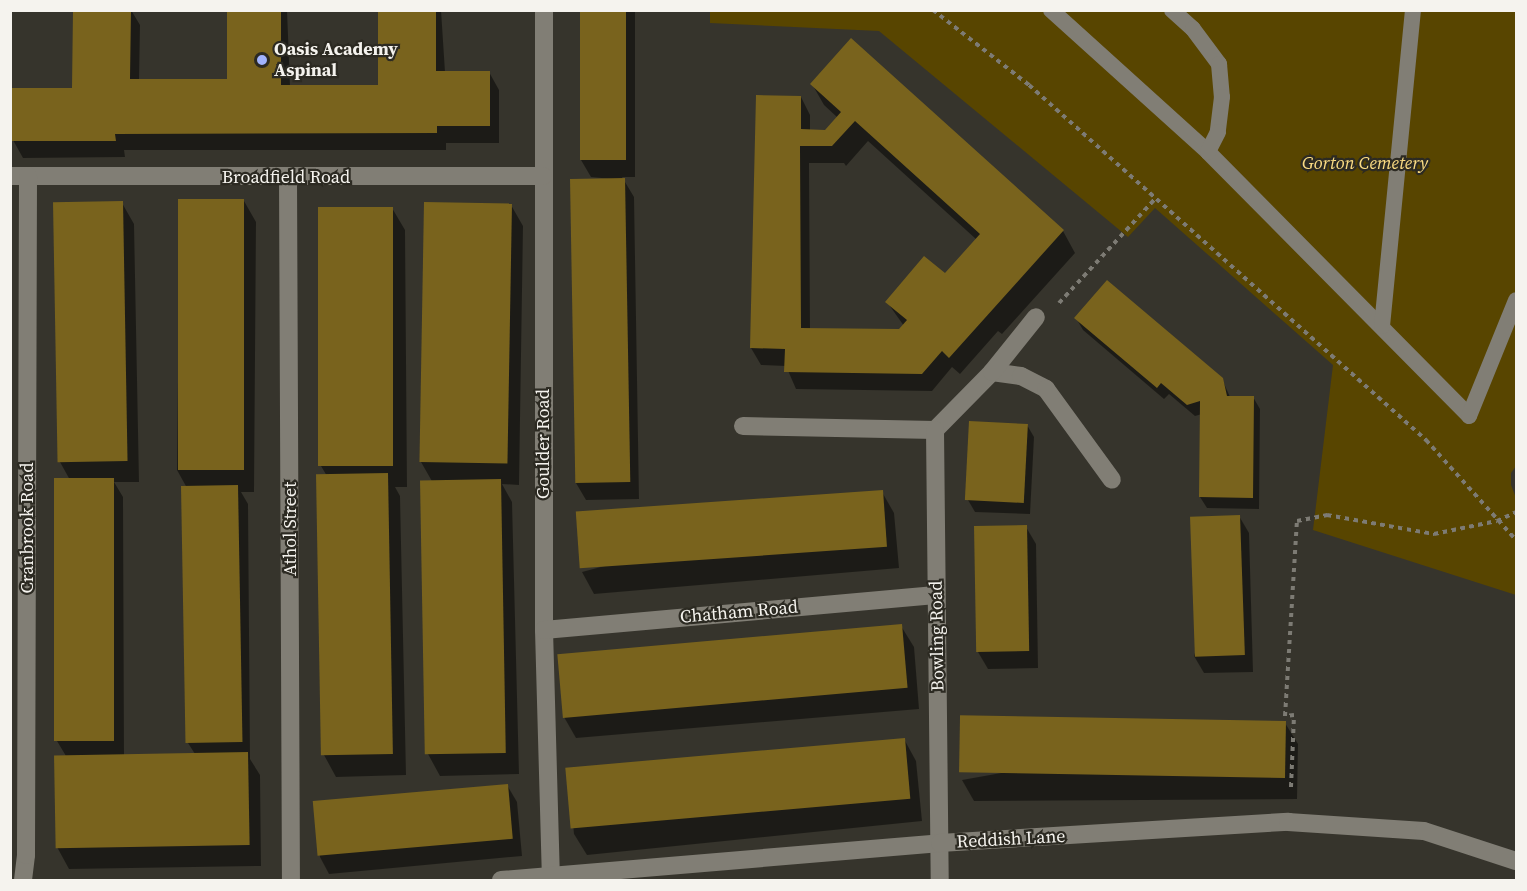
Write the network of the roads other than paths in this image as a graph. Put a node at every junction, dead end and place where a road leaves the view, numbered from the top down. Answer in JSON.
{"nodes":[{"id":1,"x":544,"y":10,"type":"edge"},
{"id":2,"x":1172,"y":10,"type":"edge"},
{"id":3,"x":1413,"y":10,"type":"edge"},
{"id":4,"x":1054,"y":11,"type":"edge"},
{"id":5,"x":1208,"y":152,"type":"junction"},
{"id":6,"x":20,"y":176,"type":"edge"},
{"id":7,"x":543,"y":176,"type":"junction"},
{"id":8,"x":288,"y":177,"type":"junction"},
{"id":9,"x":1516,"y":300,"type":"edge"},
{"id":10,"x":1036,"y":317,"type":"road end"},
{"id":11,"x":1382,"y":326,"type":"junction"},
{"id":12,"x":992,"y":372,"type":"junction"},
{"id":13,"x":743,"y":426,"type":"dead end"},
{"id":14,"x":935,"y":430,"type":"junction"},
{"id":15,"x":1112,"y":480,"type":"dead end"},
{"id":16,"x":935,"y":595,"type":"junction"},
{"id":17,"x":544,"y":630,"type":"junction"},
{"id":18,"x":939,"y":843,"type":"junction"},
{"id":19,"x":1516,"y":861,"type":"edge"},
{"id":20,"x":640,"y":875,"type":"edge"},
{"id":21,"x":551,"y":877,"type":"junction"},
{"id":22,"x":23,"y":880,"type":"edge"},
{"id":23,"x":291,"y":880,"type":"edge"},
{"id":24,"x":501,"y":880,"type":"edge"},
{"id":25,"x":940,"y":880,"type":"edge"}],
"edges":[{"from":1,"to":7,"type":"street","name":"Goulder Road"},
{"from":2,"to":5,"type":"lane"},
{"from":3,"to":11,"type":"lane"},
{"from":4,"to":5,"type":"lane"},
{"from":5,"to":11,"type":"lane"},
{"from":6,"to":8,"type":"street","name":"Broadfield Road"},
{"from":6,"to":22,"type":"street","name":"Cranbrook Road"},
{"from":7,"to":8,"type":"street","name":"Broadfield Road"},
{"from":7,"to":17,"type":"street","name":"Goulder Road"},
{"from":8,"to":23,"type":"street","name":"Athol Street"},
{"from":9,"to":11,"type":"lane"},
{"from":10,"to":12,"type":"street"},
{"from":12,"to":14,"type":"street"},
{"from":12,"to":15,"type":"street"},
{"from":13,"to":14,"type":"street"},
{"from":14,"to":16,"type":"street","name":"Bowling Road"},
{"from":16,"to":17,"type":"street","name":"Chatham Road"},
{"from":16,"to":18,"type":"street","name":"Bowling Road"},
{"from":17,"to":21,"type":"street","name":"Goulder Road"},
{"from":18,"to":19,"type":"street","name":"Reddish Lane"},
{"from":18,"to":20,"type":"street","name":"Reddish Lane"},
{"from":18,"to":25,"type":"street","name":"Bowling Road"},
{"from":20,"to":21,"type":"street","name":"Reddish Lane"},
{"from":21,"to":24,"type":"street","name":"Reddish Lane"}]}
